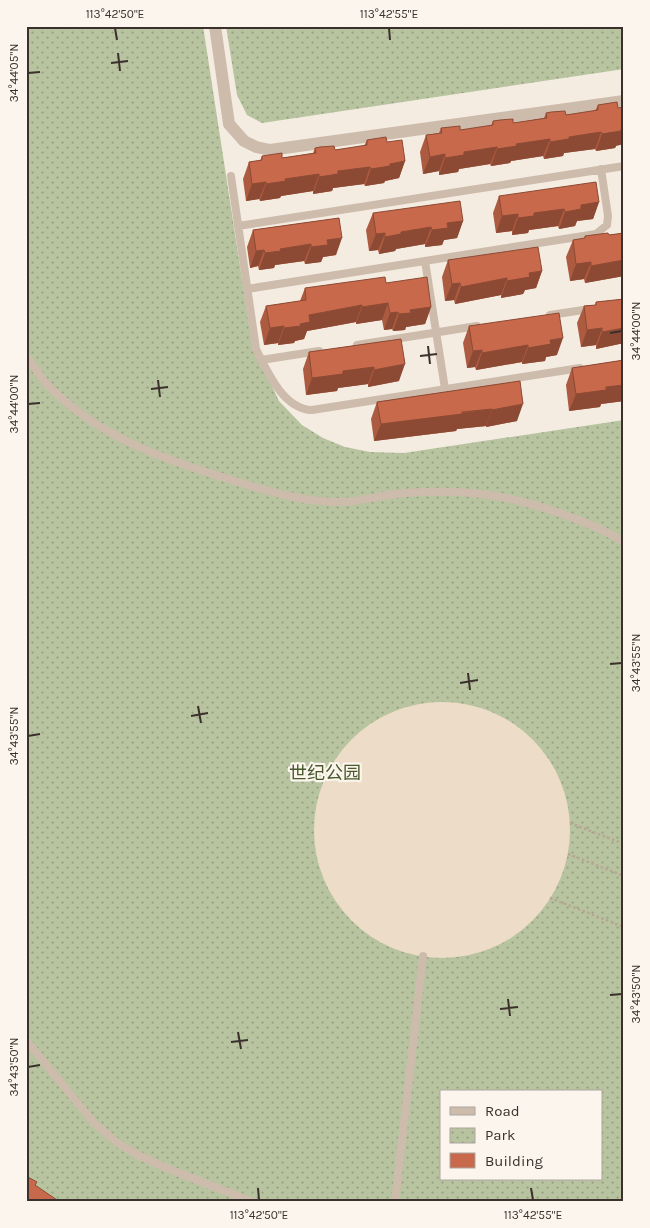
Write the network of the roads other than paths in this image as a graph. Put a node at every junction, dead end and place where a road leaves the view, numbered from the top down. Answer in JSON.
{"nodes":[{"id":1,"x":215,"y":26,"type":"edge"},
{"id":2,"x":624,"y":101,"type":"edge"},
{"id":3,"x":624,"y":166,"type":"edge"},
{"id":4,"x":601,"y":169,"type":"junction"},
{"id":5,"x":231,"y":176,"type":"dead end"},
{"id":6,"x":238,"y":226,"type":"junction"},
{"id":7,"x":425,"y":261,"type":"junction"},
{"id":8,"x":247,"y":289,"type":"junction"},
{"id":9,"x":594,"y":308,"type":"edge"},
{"id":10,"x":545,"y":316,"type":"edge"},
{"id":11,"x":486,"y":325,"type":"edge"},
{"id":12,"x":436,"y":333,"type":"junction"},
{"id":13,"x":349,"y":346,"type":"edge"},
{"id":14,"x":330,"y":349,"type":"edge"},
{"id":15,"x":26,"y":356,"type":"edge"},
{"id":16,"x":262,"y":360,"type":"junction"},
{"id":17,"x":586,"y":367,"type":"edge"},
{"id":18,"x":445,"y":389,"type":"junction"},
{"id":19,"x":624,"y":542,"type":"edge"},
{"id":20,"x":423,"y":956,"type":"dead end"},
{"id":21,"x":26,"y":1040,"type":"edge"},
{"id":22,"x":253,"y":1202,"type":"edge"},
{"id":23,"x":395,"y":1202,"type":"edge"}],
"edges":[{"from":1,"to":2,"type":"street"},
{"from":3,"to":4,"type":"lane"},
{"from":4,"to":6,"type":"lane"},
{"from":4,"to":7,"type":"lane"},
{"from":5,"to":6,"type":"lane"},
{"from":6,"to":8,"type":"lane"},
{"from":7,"to":8,"type":"lane"},
{"from":7,"to":12,"type":"lane"},
{"from":8,"to":16,"type":"lane"},
{"from":9,"to":10,"type":"lane"},
{"from":11,"to":12,"type":"lane"},
{"from":12,"to":13,"type":"lane"},
{"from":12,"to":18,"type":"lane"},
{"from":14,"to":16,"type":"lane"},
{"from":15,"to":19,"type":"lane"},
{"from":16,"to":18,"type":"lane"},
{"from":17,"to":18,"type":"lane"},
{"from":20,"to":23,"type":"lane"},
{"from":21,"to":22,"type":"lane"}]}
